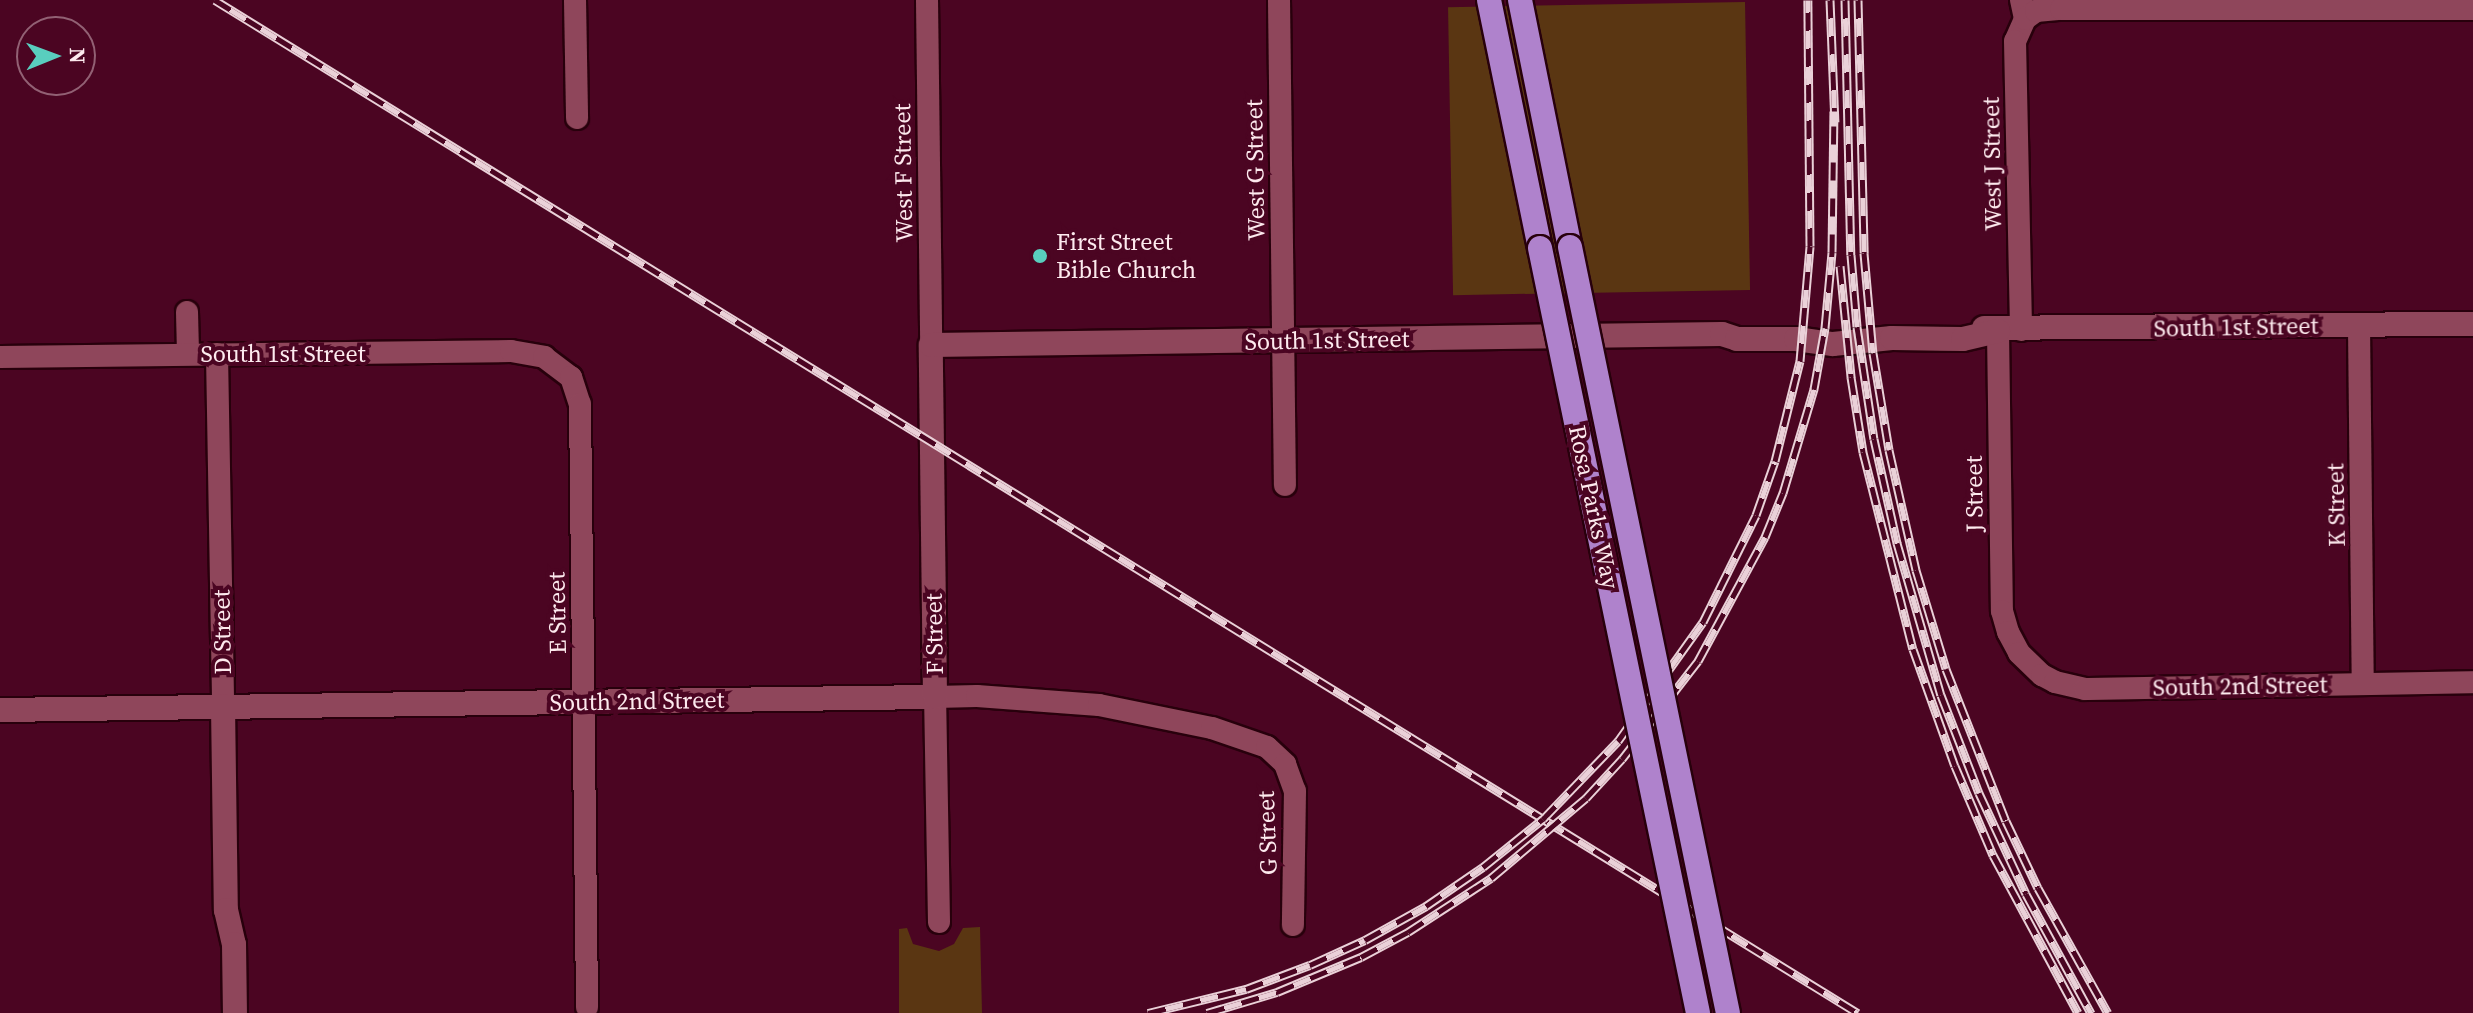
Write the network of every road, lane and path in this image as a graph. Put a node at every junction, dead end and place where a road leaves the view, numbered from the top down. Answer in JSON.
{"nodes":[{"id":1,"x":575,"y":0,"type":"edge"},
{"id":2,"x":927,"y":0,"type":"edge"},
{"id":3,"x":1279,"y":0,"type":"edge"},
{"id":4,"x":1489,"y":0,"type":"edge"},
{"id":5,"x":1520,"y":0,"type":"edge"},
{"id":6,"x":2473,"y":9,"type":"edge"},
{"id":7,"x":2023,"y":10,"type":"edge"},
{"id":8,"x":577,"y":118,"type":"dead end"},
{"id":9,"x":187,"y":312,"type":"dead end"},
{"id":10,"x":2473,"y":324,"type":"edge"},
{"id":11,"x":2359,"y":325,"type":"junction"},
{"id":12,"x":2010,"y":330,"type":"junction"},
{"id":13,"x":1283,"y":340,"type":"junction"},
{"id":14,"x":931,"y":345,"type":"junction"},
{"id":15,"x":188,"y":354,"type":"junction"},
{"id":16,"x":217,"y":354,"type":"junction"},
{"id":17,"x":0,"y":357,"type":"edge"},
{"id":18,"x":562,"y":367,"type":"joint"},
{"id":19,"x":1285,"y":485,"type":"dead end"},
{"id":20,"x":2019,"y":653,"type":"joint"},
{"id":21,"x":2473,"y":682,"type":"edge"},
{"id":22,"x":2363,"y":684,"type":"junction"},
{"id":23,"x":935,"y":697,"type":"junction"},
{"id":24,"x":584,"y":702,"type":"junction"},
{"id":25,"x":223,"y":706,"type":"junction"},
{"id":26,"x":0,"y":710,"type":"edge"},
{"id":27,"x":1267,"y":747,"type":"joint"},
{"id":28,"x":226,"y":910,"type":"junction"},
{"id":29,"x":939,"y":922,"type":"dead end"},
{"id":30,"x":1293,"y":925,"type":"dead end"},
{"id":31,"x":587,"y":1007,"type":"dead end"},
{"id":32,"x":219,"y":1013,"type":"edge"},
{"id":33,"x":235,"y":1013,"type":"edge"},
{"id":34,"x":1698,"y":1013,"type":"edge"},
{"id":35,"x":1728,"y":1013,"type":"edge"}],
"edges":[{"from":1,"to":8,"type":"street"},
{"from":2,"to":14,"type":"street","name":"West F Street"},
{"from":3,"to":13,"type":"street","name":"West G Street"},
{"from":4,"to":34,"type":"highway","name":"Rosa Parks Way","bridge":true},
{"from":5,"to":35,"type":"highway","name":"Rosa Parks Way","bridge":true},
{"from":6,"to":7,"type":"street"},
{"from":7,"to":12,"type":"street","name":"West J Street"},
{"from":9,"to":15,"type":"street"},
{"from":10,"to":11,"type":"street","name":"South 1st Street"},
{"from":11,"to":12,"type":"street","name":"South 1st Street"},
{"from":11,"to":22,"type":"street","name":"K Street"},
{"from":12,"to":13,"type":"street","name":"South 1st Street"},
{"from":12,"to":20,"type":"street","name":"J Street"},
{"from":13,"to":14,"type":"street","name":"South 1st Street"},
{"from":13,"to":19,"type":"street"},
{"from":14,"to":23,"type":"street","name":"F Street"},
{"from":15,"to":16,"type":"street","name":"South 1st Street"},
{"from":15,"to":17,"type":"street","name":"South 1st Street"},
{"from":16,"to":18,"type":"street","name":"South 1st Street"},
{"from":16,"to":25,"type":"street","name":"D Street"},
{"from":18,"to":24,"type":"street","name":"E Street"},
{"from":20,"to":22,"type":"street","name":"South 2nd Street"},
{"from":21,"to":22,"type":"street","name":"South 2nd Street"},
{"from":23,"to":24,"type":"street","name":"South 2nd Street"},
{"from":23,"to":27,"type":"street","name":"South 2nd Street"},
{"from":23,"to":29,"type":"street","name":"F Street"},
{"from":24,"to":25,"type":"street","name":"South 2nd Street"},
{"from":24,"to":31,"type":"street","name":"E Street"},
{"from":25,"to":26,"type":"street","name":"South 2nd Street"},
{"from":25,"to":28,"type":"street","name":"D Street"},
{"from":27,"to":30,"type":"street","name":"G Street"},
{"from":28,"to":32,"type":"street","name":"D Street"},
{"from":28,"to":33,"type":"street","name":"D Street"}]}
